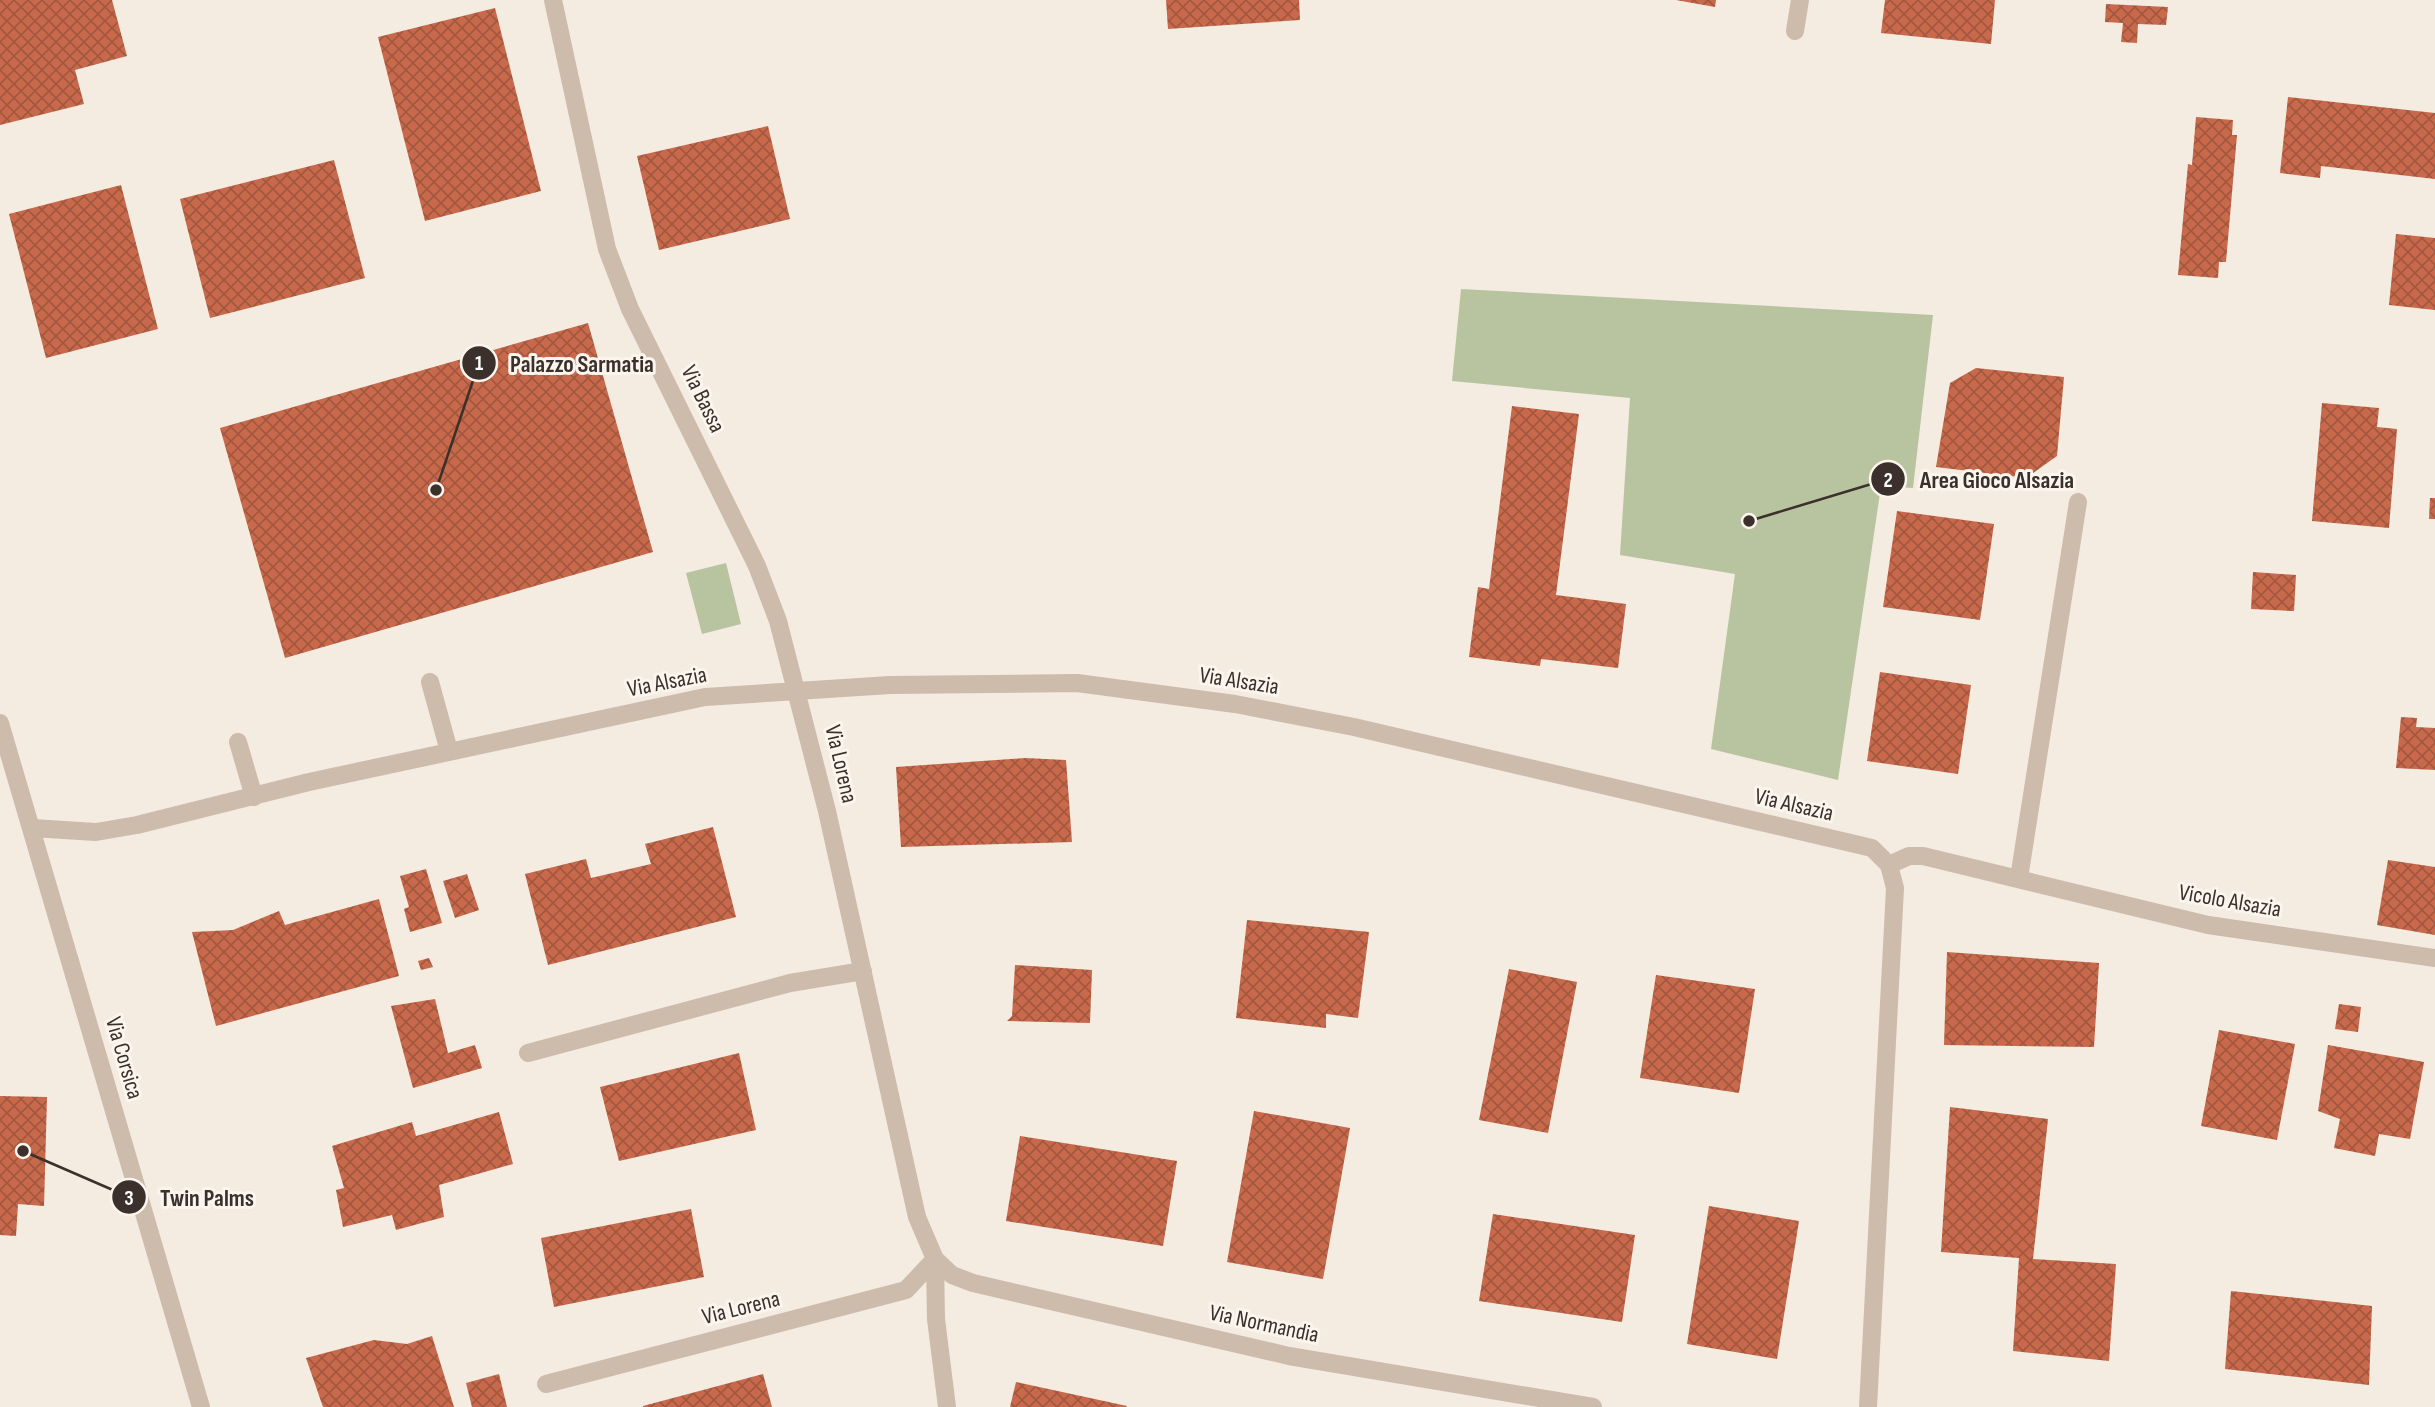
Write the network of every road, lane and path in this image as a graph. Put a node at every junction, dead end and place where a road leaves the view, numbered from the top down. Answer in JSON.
{"nodes":[{"id":1,"x":553,"y":0,"type":"edge"},
{"id":2,"x":1800,"y":0,"type":"edge"},
{"id":3,"x":1795,"y":31,"type":"dead end"},
{"id":4,"x":2078,"y":502,"type":"dead end"},
{"id":5,"x":430,"y":682,"type":"dead end"},
{"id":6,"x":798,"y":692,"type":"junction"},
{"id":7,"x":0,"y":723,"type":"edge"},
{"id":8,"x":238,"y":742,"type":"dead end"},
{"id":9,"x":449,"y":751,"type":"junction"},
{"id":10,"x":254,"y":797,"type":"junction"},
{"id":11,"x":32,"y":828,"type":"junction"},
{"id":12,"x":1889,"y":865,"type":"junction"},
{"id":13,"x":2019,"y":878,"type":"junction"},
{"id":14,"x":2435,"y":958,"type":"edge"},
{"id":15,"x":863,"y":971,"type":"junction"},
{"id":16,"x":528,"y":1053,"type":"dead end"},
{"id":17,"x":935,"y":1259,"type":"junction"},
{"id":18,"x":546,"y":1384,"type":"dead end"},
{"id":19,"x":201,"y":1407,"type":"edge"},
{"id":20,"x":947,"y":1407,"type":"edge"},
{"id":21,"x":1593,"y":1407,"type":"edge"},
{"id":22,"x":1868,"y":1407,"type":"edge"}],
"edges":[{"from":1,"to":6,"type":"street","name":"Via Bassa"},
{"from":2,"to":3,"type":"street"},
{"from":4,"to":13,"type":"street"},
{"from":5,"to":9,"type":"street"},
{"from":6,"to":9,"type":"street","name":"Via Alsazia"},
{"from":6,"to":12,"type":"street","name":"Via Alsazia"},
{"from":6,"to":15,"type":"street","name":"Via Lorena"},
{"from":7,"to":11,"type":"street","name":"Via Corsica"},
{"from":8,"to":10,"type":"street"},
{"from":9,"to":10,"type":"street","name":"Via Alsazia"},
{"from":10,"to":11,"type":"street","name":"Via Alsazia"},
{"from":11,"to":19,"type":"street","name":"Via Corsica"},
{"from":12,"to":13,"type":"street","name":"Vicolo Alsazia"},
{"from":12,"to":22,"type":"street"},
{"from":13,"to":14,"type":"street","name":"Vicolo Alsazia"},
{"from":15,"to":16,"type":"street"},
{"from":15,"to":17,"type":"street","name":"Via Lorena"},
{"from":17,"to":18,"type":"street","name":"Via Lorena"},
{"from":17,"to":20,"type":"street","name":"Via Lorena"},
{"from":17,"to":21,"type":"street","name":"Via Normandia"}]}
